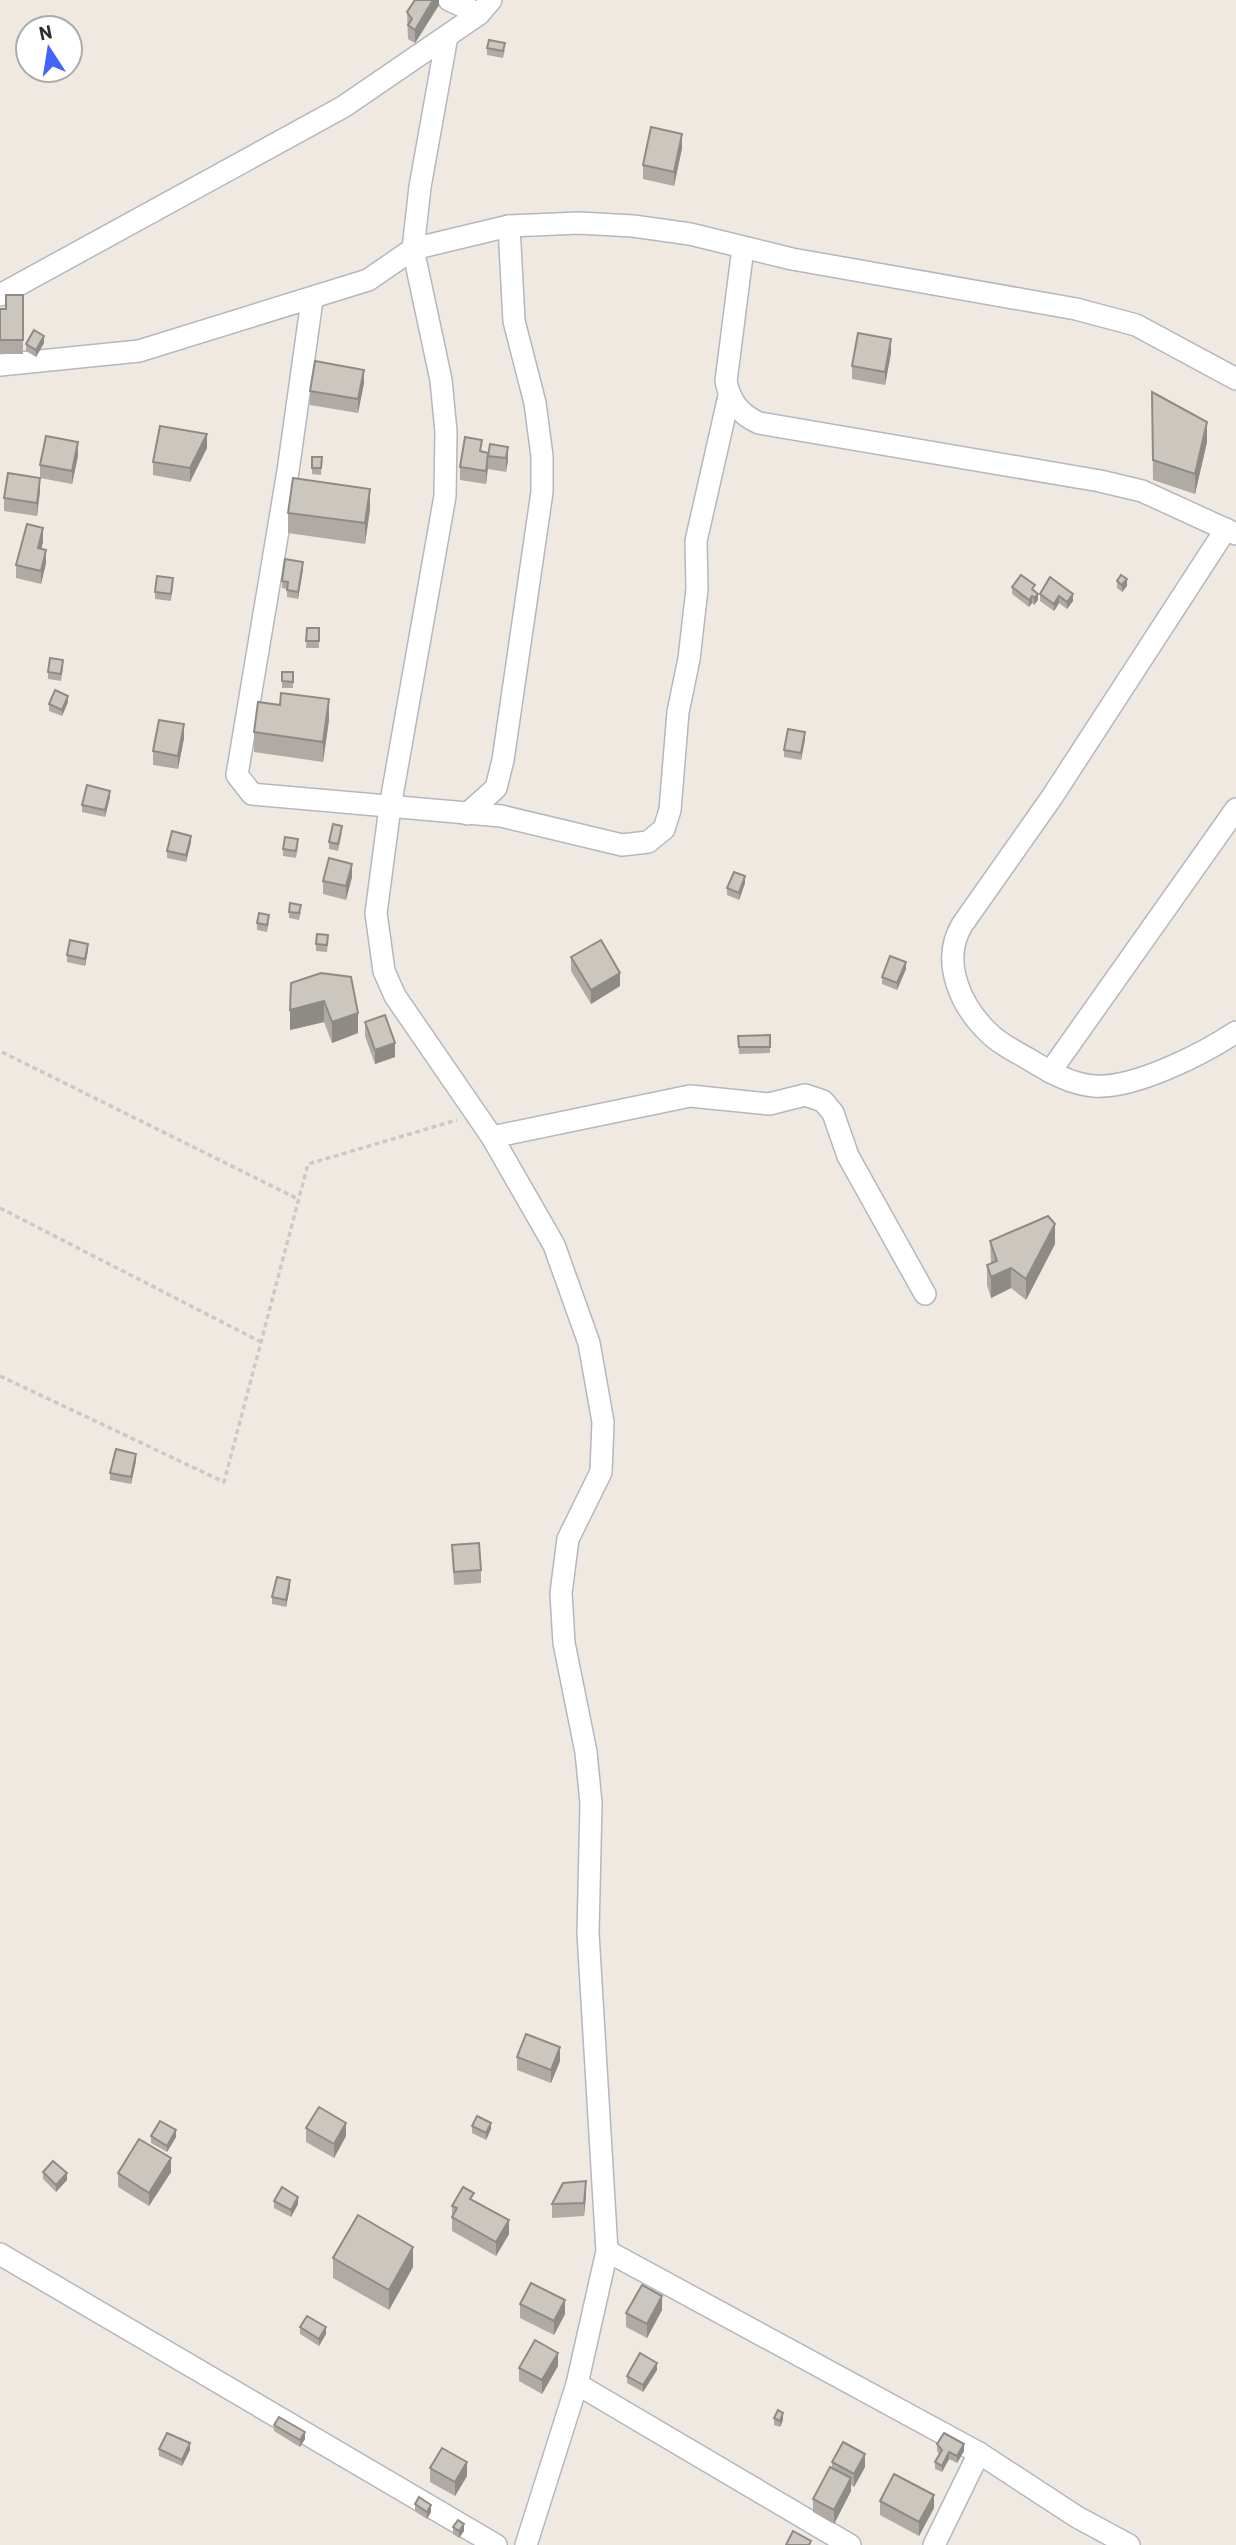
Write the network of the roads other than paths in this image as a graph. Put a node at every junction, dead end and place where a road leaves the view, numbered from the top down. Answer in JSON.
{"nodes":[{"id":1,"x":449,"y":0,"type":"edge"},
{"id":2,"x":485,"y":7,"type":"edge"},
{"id":3,"x":447,"y":36,"type":"junction"},
{"id":4,"x":509,"y":226,"type":"junction"},
{"id":5,"x":743,"y":248,"type":"junction"},
{"id":6,"x":414,"y":249,"type":"junction"},
{"id":7,"x":0,"y":295,"type":"edge"},
{"id":8,"x":312,"y":300,"type":"junction"},
{"id":9,"x":0,"y":365,"type":"edge"},
{"id":10,"x":1236,"y":379,"type":"edge"},
{"id":11,"x":729,"y":396,"type":"junction"},
{"id":12,"x":1231,"y":531,"type":"edge"},
{"id":13,"x":390,"y":807,"type":"junction"},
{"id":14,"x":1236,"y":809,"type":"edge"},
{"id":15,"x":467,"y":814,"type":"junction"},
{"id":16,"x":1236,"y":1032,"type":"edge"},
{"id":17,"x":1050,"y":1072,"type":"junction"},
{"id":18,"x":492,"y":1137,"type":"junction"},
{"id":19,"x":925,"y":1294,"type":"dead end"},
{"id":20,"x":607,"y":2251,"type":"junction"},
{"id":21,"x":0,"y":2254,"type":"edge"},
{"id":22,"x":577,"y":2384,"type":"junction"},
{"id":23,"x":979,"y":2453,"type":"junction"},
{"id":24,"x":496,"y":2545,"type":"edge"},
{"id":25,"x":526,"y":2545,"type":"edge"},
{"id":26,"x":850,"y":2545,"type":"edge"},
{"id":27,"x":934,"y":2545,"type":"edge"},
{"id":28,"x":1129,"y":2545,"type":"edge"}],
"edges":[{"from":1,"to":2,"type":"street"},
{"from":2,"to":3,"type":"street"},
{"from":3,"to":6,"type":"street"},
{"from":3,"to":7,"type":"street"},
{"from":4,"to":5,"type":"street"},
{"from":4,"to":6,"type":"street"},
{"from":4,"to":15,"type":"street"},
{"from":5,"to":10,"type":"street"},
{"from":5,"to":11,"type":"street"},
{"from":6,"to":8,"type":"street"},
{"from":6,"to":13,"type":"street"},
{"from":8,"to":9,"type":"street"},
{"from":8,"to":13,"type":"street"},
{"from":11,"to":12,"type":"street"},
{"from":11,"to":15,"type":"street"},
{"from":12,"to":17,"type":"street"},
{"from":13,"to":15,"type":"street"},
{"from":13,"to":18,"type":"street"},
{"from":14,"to":17,"type":"street"},
{"from":16,"to":17,"type":"street"},
{"from":18,"to":19,"type":"street"},
{"from":18,"to":20,"type":"street"},
{"from":20,"to":22,"type":"street"},
{"from":20,"to":23,"type":"street"},
{"from":21,"to":24,"type":"street"},
{"from":22,"to":25,"type":"street"},
{"from":22,"to":26,"type":"street"},
{"from":23,"to":27,"type":"street"},
{"from":23,"to":28,"type":"street"}]}
